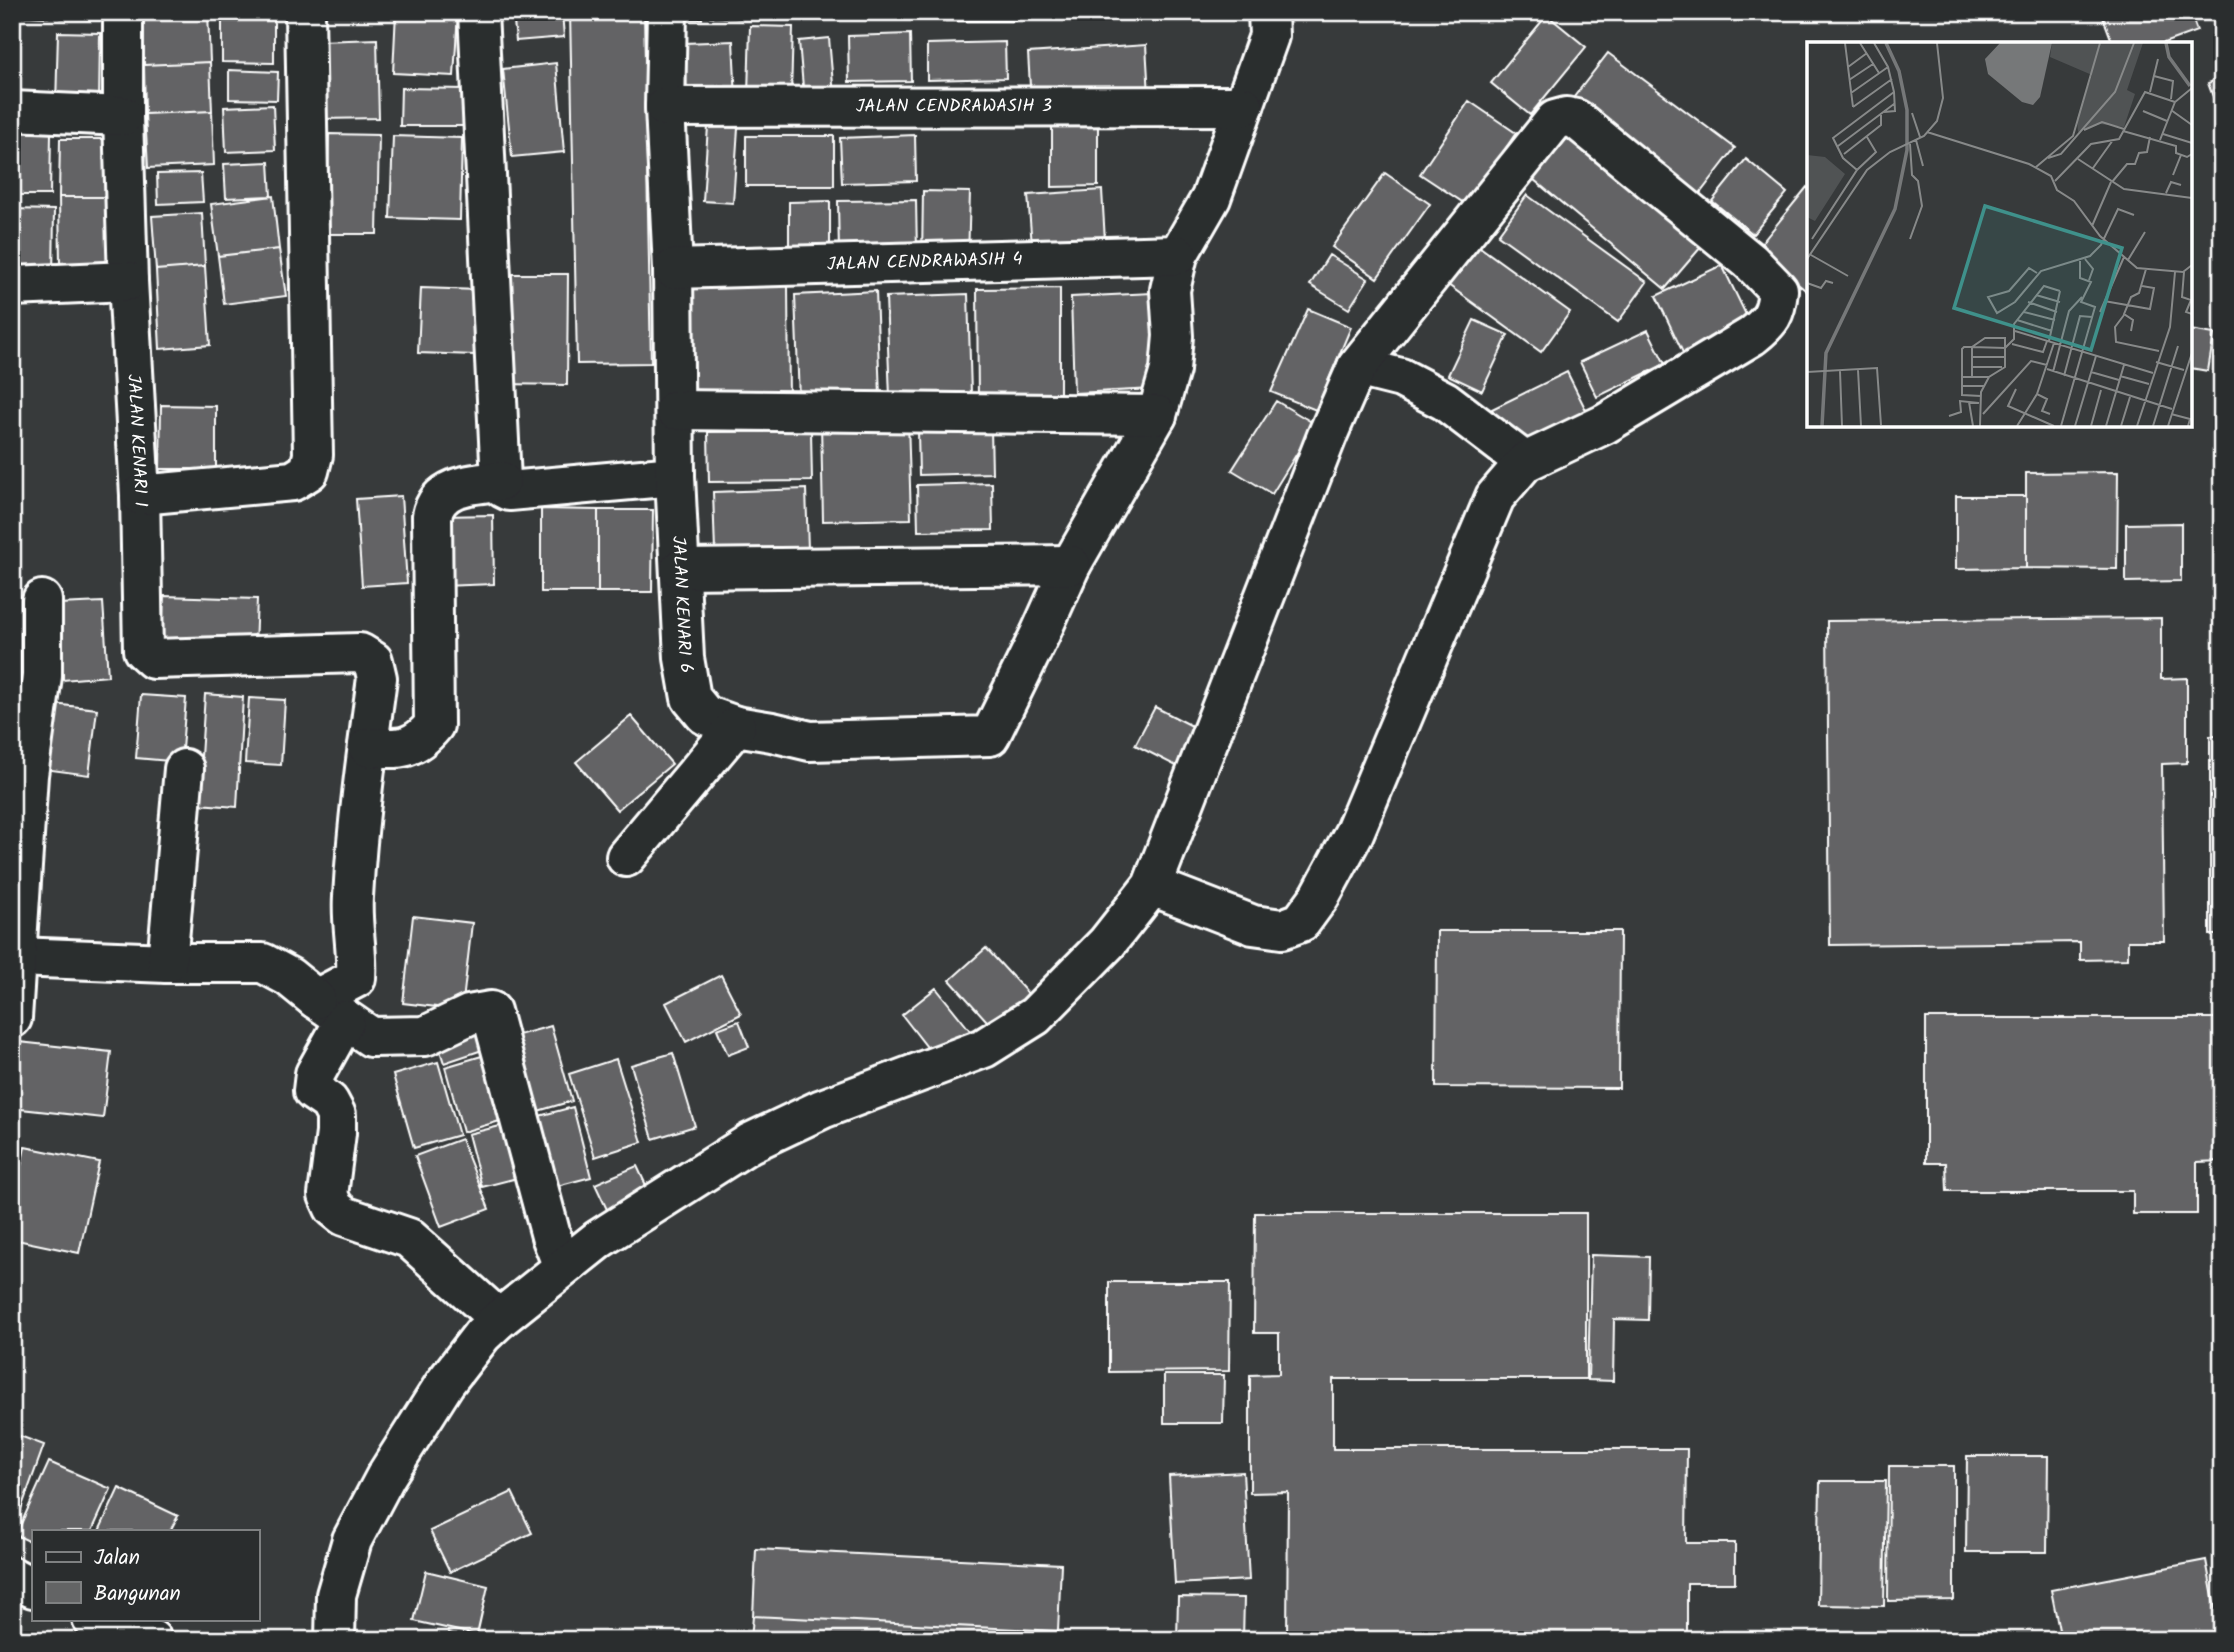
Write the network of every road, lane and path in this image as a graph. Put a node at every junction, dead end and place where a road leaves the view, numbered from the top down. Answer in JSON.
{"nodes":[{"id":1,"x":123,"y":12,"type":"edge"},
{"id":2,"x":306,"y":12,"type":"edge"},
{"id":3,"x":478,"y":12,"type":"edge"},
{"id":4,"x":667,"y":12,"type":"edge"},
{"id":5,"x":1268,"y":12,"type":"edge"},
{"id":6,"x":1244,"y":106,"type":"junction"},
{"id":7,"x":665,"y":107,"type":"junction"},
{"id":8,"x":12,"y":111,"type":"edge"},
{"id":9,"x":123,"y":116,"type":"junction"},
{"id":10,"x":1178,"y":255,"type":"junction"},
{"id":11,"x":673,"y":270,"type":"junction"},
{"id":12,"x":128,"y":281,"type":"junction"},
{"id":13,"x":12,"y":286,"type":"edge"},
{"id":14,"x":1357,"y":367,"type":"junction"},
{"id":15,"x":675,"y":410,"type":"junction"},
{"id":16,"x":1157,"y":415,"type":"junction"},
{"id":17,"x":1525,"y":463,"type":"junction"},
{"id":18,"x":675,"y":477,"type":"junction"},
{"id":19,"x":500,"y":481,"type":"junction"},
{"id":20,"x":141,"y":495,"type":"junction"},
{"id":21,"x":1071,"y":565,"type":"junction"},
{"id":22,"x":680,"y":569,"type":"junction"},
{"id":23,"x":43,"y":600,"type":"dead end"},
{"id":24,"x":736,"y":726,"type":"junction"},
{"id":25,"x":368,"y":747,"type":"junction"},
{"id":26,"x":184,"y":769,"type":"dead end"},
{"id":27,"x":20,"y":776,"type":"edge"},
{"id":28,"x":626,"y":856,"type":"dead end"},
{"id":29,"x":1152,"y":886,"type":"junction"},
{"id":30,"x":16,"y":957,"type":"junction"},
{"id":31,"x":167,"y":963,"type":"junction"},
{"id":32,"x":330,"y":1009,"type":"junction"},
{"id":33,"x":12,"y":1018,"type":"edge"},
{"id":34,"x":563,"y":1267,"type":"junction"},
{"id":35,"x":499,"y":1319,"type":"junction"},
{"id":36,"x":12,"y":1577,"type":"edge"},
{"id":37,"x":32,"y":1587,"type":"edge"},
{"id":38,"x":95,"y":1620,"type":"edge"},
{"id":39,"x":152,"y":1640,"type":"edge"},
{"id":40,"x":335,"y":1640,"type":"edge"}],
"edges":[{"from":1,"to":9,"type":"street","name":"JALAN KENARI 1"},
{"from":2,"to":20,"type":"street"},
{"from":3,"to":19,"type":"street"},
{"from":4,"to":7,"type":"street","name":"JALAN KENARI 6"},
{"from":5,"to":6,"type":"street"},
{"from":6,"to":7,"type":"street","name":"JALAN CENDRAWASIH 3"},
{"from":6,"to":10,"type":"street"},
{"from":7,"to":11,"type":"street","name":"JALAN KENARI 6"},
{"from":8,"to":9,"type":"street"},
{"from":9,"to":12,"type":"street","name":"JALAN KENARI 1"},
{"from":10,"to":11,"type":"street","name":"JALAN CENDRAWASIH 4"},
{"from":10,"to":16,"type":"street"},
{"from":11,"to":15,"type":"street","name":"JALAN KENARI 6"},
{"from":12,"to":13,"type":"street"},
{"from":12,"to":20,"type":"street","name":"JALAN KENARI 1"},
{"from":14,"to":17,"type":"street"},
{"from":14,"to":17,"type":"street"},
{"from":14,"to":29,"type":"street"},
{"from":15,"to":16,"type":"street"},
{"from":15,"to":18,"type":"street","name":"JALAN KENARI 6"},
{"from":16,"to":21,"type":"street"},
{"from":17,"to":29,"type":"street"},
{"from":18,"to":19,"type":"street"},
{"from":18,"to":22,"type":"street","name":"JALAN KENARI 6"},
{"from":19,"to":25,"type":"street"},
{"from":20,"to":25,"type":"street","name":"JALAN KENARI 1"},
{"from":21,"to":22,"type":"street"},
{"from":21,"to":24,"type":"street","name":"JALAN KENARI 6"},
{"from":22,"to":24,"type":"street","name":"JALAN KENARI 6"},
{"from":23,"to":27,"type":"street"},
{"from":24,"to":28,"type":"street"},
{"from":25,"to":32,"type":"street"},
{"from":26,"to":31,"type":"street"},
{"from":27,"to":30,"type":"street"},
{"from":29,"to":34,"type":"street"},
{"from":30,"to":31,"type":"street"},
{"from":30,"to":33,"type":"street"},
{"from":31,"to":32,"type":"street"},
{"from":32,"to":34,"type":"street"},
{"from":32,"to":35,"type":"street"},
{"from":34,"to":35,"type":"street"},
{"from":35,"to":40,"type":"street"},
{"from":36,"to":37,"type":"street"},
{"from":38,"to":39,"type":"street"}]}
